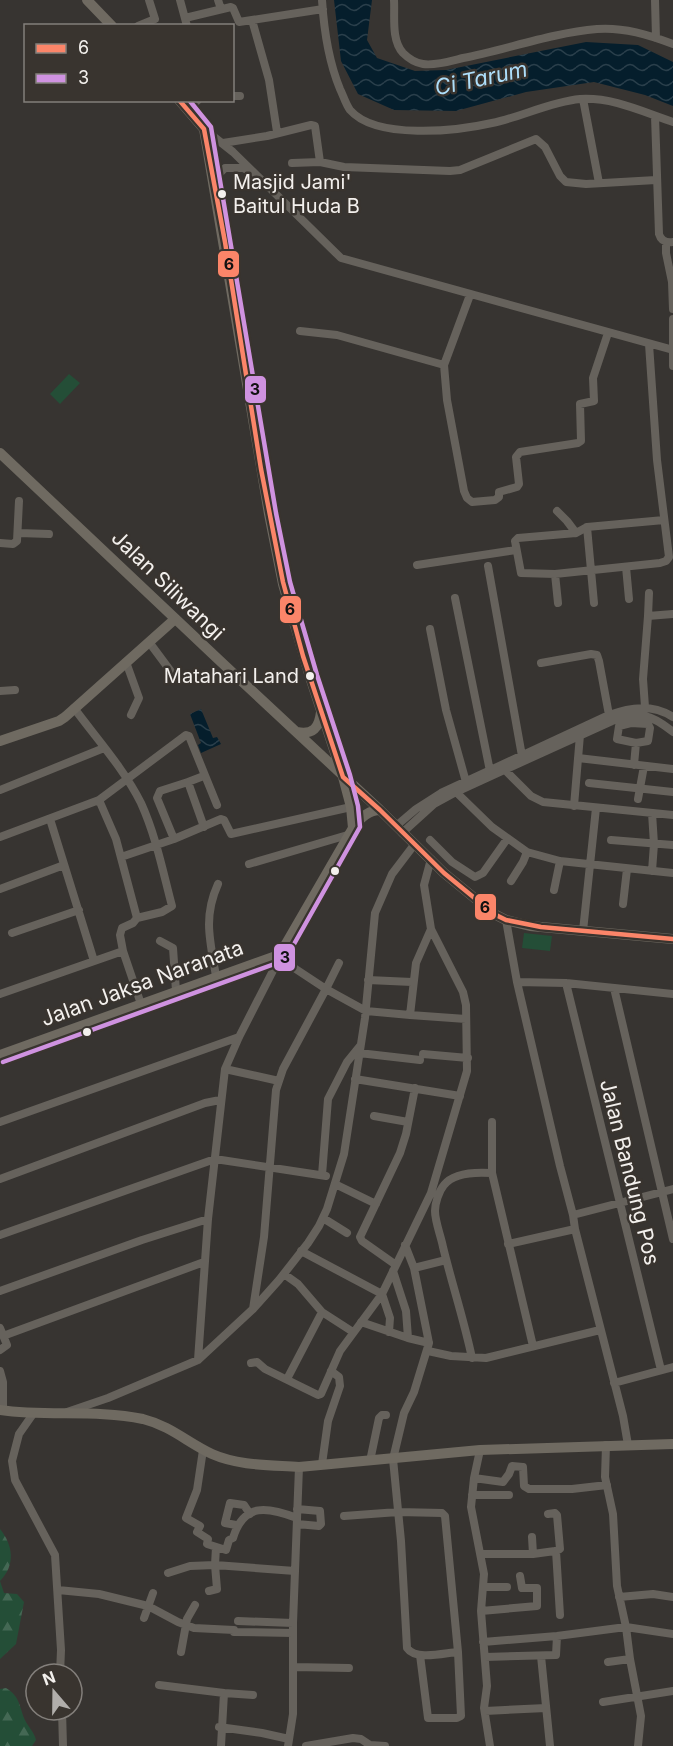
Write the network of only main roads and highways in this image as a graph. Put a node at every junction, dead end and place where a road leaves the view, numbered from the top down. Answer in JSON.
{"nodes":[{"id":1,"x":87,"y":0,"type":"edge"},
{"id":2,"x":110,"y":24,"type":"edge"},
{"id":3,"x":181,"y":102,"type":"edge"},
{"id":4,"x":0,"y":453,"type":"edge"},
{"id":5,"x":175,"y":619,"type":"junction"},
{"id":6,"x":321,"y":711,"type":"junction"},
{"id":7,"x":296,"y":732,"type":"junction"},
{"id":8,"x":0,"y":741,"type":"edge"},
{"id":9,"x":343,"y":777,"type":"junction"},
{"id":10,"x":380,"y":810,"type":"junction"},
{"id":11,"x":352,"y":831,"type":"junction"},
{"id":12,"x":673,"y":939,"type":"edge"},
{"id":13,"x":0,"y":1053,"type":"edge"},
{"id":14,"x":2,"y":1410,"type":"edge"},
{"id":15,"x":673,"y":1444,"type":"edge"}],
"edges":[{"from":1,"to":2,"type":"main road"},
{"from":3,"to":6,"type":"main road"},
{"from":4,"to":5,"type":"main road","name":"Jalan Siliwangi"},
{"from":5,"to":7,"type":"main road","name":"Jalan Siliwangi"},
{"from":5,"to":8,"type":"main road"},
{"from":6,"to":7,"type":"main road"},
{"from":6,"to":9,"type":"main road"},
{"from":7,"to":9,"type":"main road","name":"Jalan Siliwangi"},
{"from":9,"to":10,"type":"main road","name":"Jalan Siliwangi"},
{"from":9,"to":11,"type":"main road"},
{"from":10,"to":11,"type":"main road"},
{"from":10,"to":12,"type":"main road","name":"Jalan Siliwangi"},
{"from":11,"to":13,"type":"main road","name":"Jalan Jaksa Naranata"},
{"from":14,"to":15,"type":"main road"}]}
